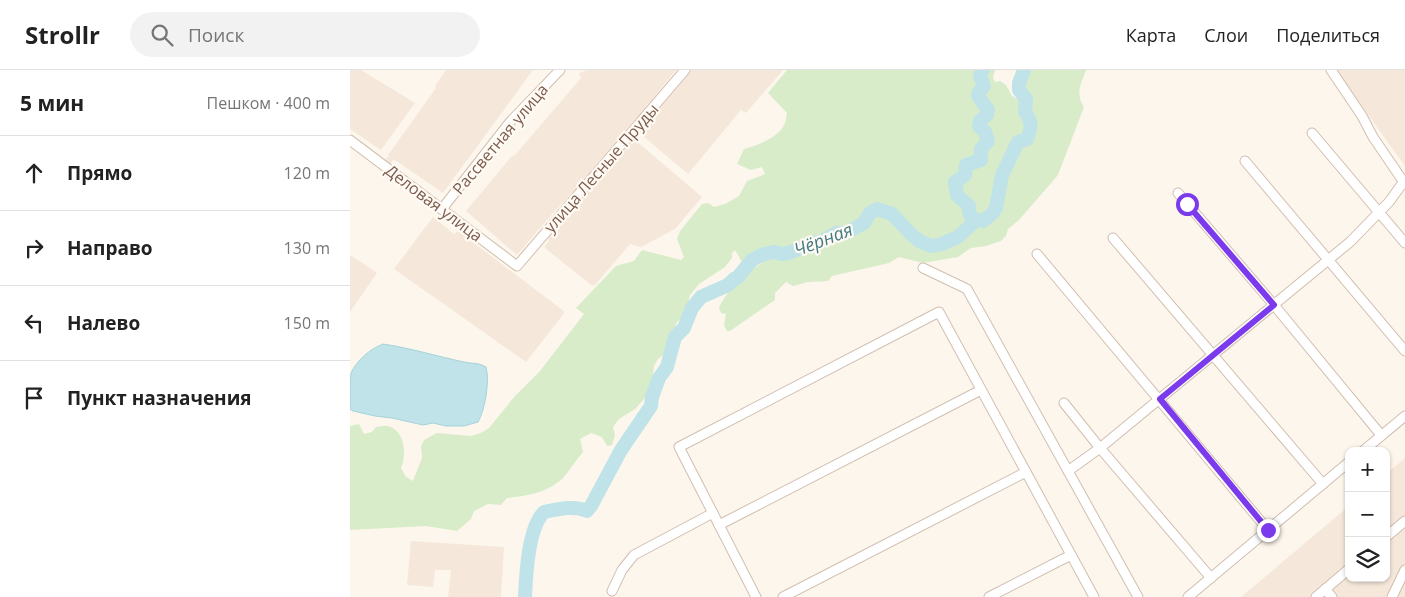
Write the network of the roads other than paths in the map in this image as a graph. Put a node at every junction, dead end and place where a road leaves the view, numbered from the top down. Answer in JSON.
{"nodes":[{"id":1,"x":560,"y":70,"type":"edge"},
{"id":2,"x":685,"y":70,"type":"edge"},
{"id":3,"x":1331,"y":70,"type":"edge"},
{"id":4,"x":1312,"y":132,"type":"dead end"},
{"id":5,"x":350,"y":140,"type":"edge"},
{"id":6,"x":1246,"y":161,"type":"dead end"},
{"id":7,"x":1405,"y":182,"type":"edge"},
{"id":8,"x":1178,"y":193,"type":"dead end"},
{"id":9,"x":442,"y":209,"type":"junction"},
{"id":10,"x":1379,"y":212,"type":"junction"},
{"id":11,"x":1113,"y":238,"type":"dead end"},
{"id":12,"x":1405,"y":244,"type":"edge"},
{"id":13,"x":1037,"y":254,"type":"dead end"},
{"id":14,"x":1328,"y":260,"type":"junction"},
{"id":15,"x":517,"y":266,"type":"joint"},
{"id":16,"x":923,"y":268,"type":"dead end"},
{"id":17,"x":1274,"y":305,"type":"junction"},
{"id":18,"x":1405,"y":351,"type":"edge"},
{"id":19,"x":1212,"y":356,"type":"junction"},
{"id":20,"x":981,"y":390,"type":"junction"},
{"id":21,"x":1160,"y":399,"type":"junction"},
{"id":22,"x":1064,"y":403,"type":"dead end"},
{"id":23,"x":1405,"y":416,"type":"edge"},
{"id":24,"x":1381,"y":436,"type":"junction"},
{"id":25,"x":1368,"y":447,"type":"edge"},
{"id":26,"x":1100,"y":448,"type":"junction"},
{"id":27,"x":1345,"y":465,"type":"edge"},
{"id":28,"x":1068,"y":471,"type":"junction"},
{"id":29,"x":1026,"y":472,"type":"junction"},
{"id":30,"x":1323,"y":484,"type":"junction"},
{"id":31,"x":713,"y":513,"type":"junction"},
{"id":32,"x":1405,"y":522,"type":"edge"},
{"id":33,"x":719,"y":525,"type":"junction"},
{"id":34,"x":1268,"y":530,"type":"junction"},
{"id":35,"x":1387,"y":537,"type":"edge"},
{"id":36,"x":1071,"y":555,"type":"junction"},
{"id":37,"x":1405,"y":570,"type":"edge"},
{"id":38,"x":1345,"y":572,"type":"edge"},
{"id":39,"x":1211,"y":578,"type":"junction"},
{"id":40,"x":1325,"y":589,"type":"junction"},
{"id":41,"x":612,"y":591,"type":"dead end"},
{"id":42,"x":756,"y":597,"type":"edge"},
{"id":43,"x":783,"y":597,"type":"edge"},
{"id":44,"x":989,"y":597,"type":"edge"},
{"id":45,"x":1094,"y":597,"type":"edge"},
{"id":46,"x":1138,"y":597,"type":"edge"},
{"id":47,"x":1188,"y":597,"type":"edge"},
{"id":48,"x":1316,"y":597,"type":"edge"},
{"id":49,"x":1332,"y":597,"type":"edge"},
{"id":50,"x":1392,"y":597,"type":"edge"}],
"edges":[{"from":1,"to":9,"type":"street","name":"Рассветная улица"},
{"from":2,"to":15,"type":"street","name":"улица Лесные Пруды"},
{"from":3,"to":7,"type":"street"},
{"from":4,"to":10,"type":"street"},
{"from":5,"to":9,"type":"street","name":"Деловая улица"},
{"from":6,"to":14,"type":"street"},
{"from":7,"to":10,"type":"street"},
{"from":8,"to":17,"type":"street"},
{"from":9,"to":15,"type":"street","name":"Деловая улица"},
{"from":10,"to":12,"type":"street"},
{"from":10,"to":14,"type":"street"},
{"from":11,"to":19,"type":"street"},
{"from":13,"to":21,"type":"street"},
{"from":14,"to":17,"type":"street"},
{"from":14,"to":18,"type":"street"},
{"from":16,"to":28,"type":"street"},
{"from":17,"to":19,"type":"street"},
{"from":17,"to":24,"type":"street"},
{"from":19,"to":21,"type":"street"},
{"from":19,"to":30,"type":"street"},
{"from":20,"to":29,"type":"street"},
{"from":20,"to":31,"type":"street"},
{"from":20,"to":33,"type":"street"},
{"from":21,"to":26,"type":"street"},
{"from":21,"to":34,"type":"street"},
{"from":22,"to":26,"type":"street"},
{"from":23,"to":24,"type":"street"},
{"from":24,"to":25,"type":"street"},
{"from":26,"to":28,"type":"street"},
{"from":26,"to":39,"type":"street"},
{"from":27,"to":30,"type":"street"},
{"from":28,"to":46,"type":"street"},
{"from":29,"to":36,"type":"street"},
{"from":29,"to":43,"type":"street"},
{"from":30,"to":34,"type":"street"},
{"from":31,"to":33,"type":"street"},
{"from":31,"to":41,"type":"street"},
{"from":32,"to":35,"type":"street"},
{"from":33,"to":42,"type":"street"},
{"from":34,"to":39,"type":"street"},
{"from":36,"to":44,"type":"street"},
{"from":36,"to":45,"type":"street"},
{"from":37,"to":50,"type":"street"},
{"from":38,"to":40,"type":"street"},
{"from":39,"to":47,"type":"street"},
{"from":40,"to":48,"type":"street"},
{"from":40,"to":49,"type":"street"}]}
